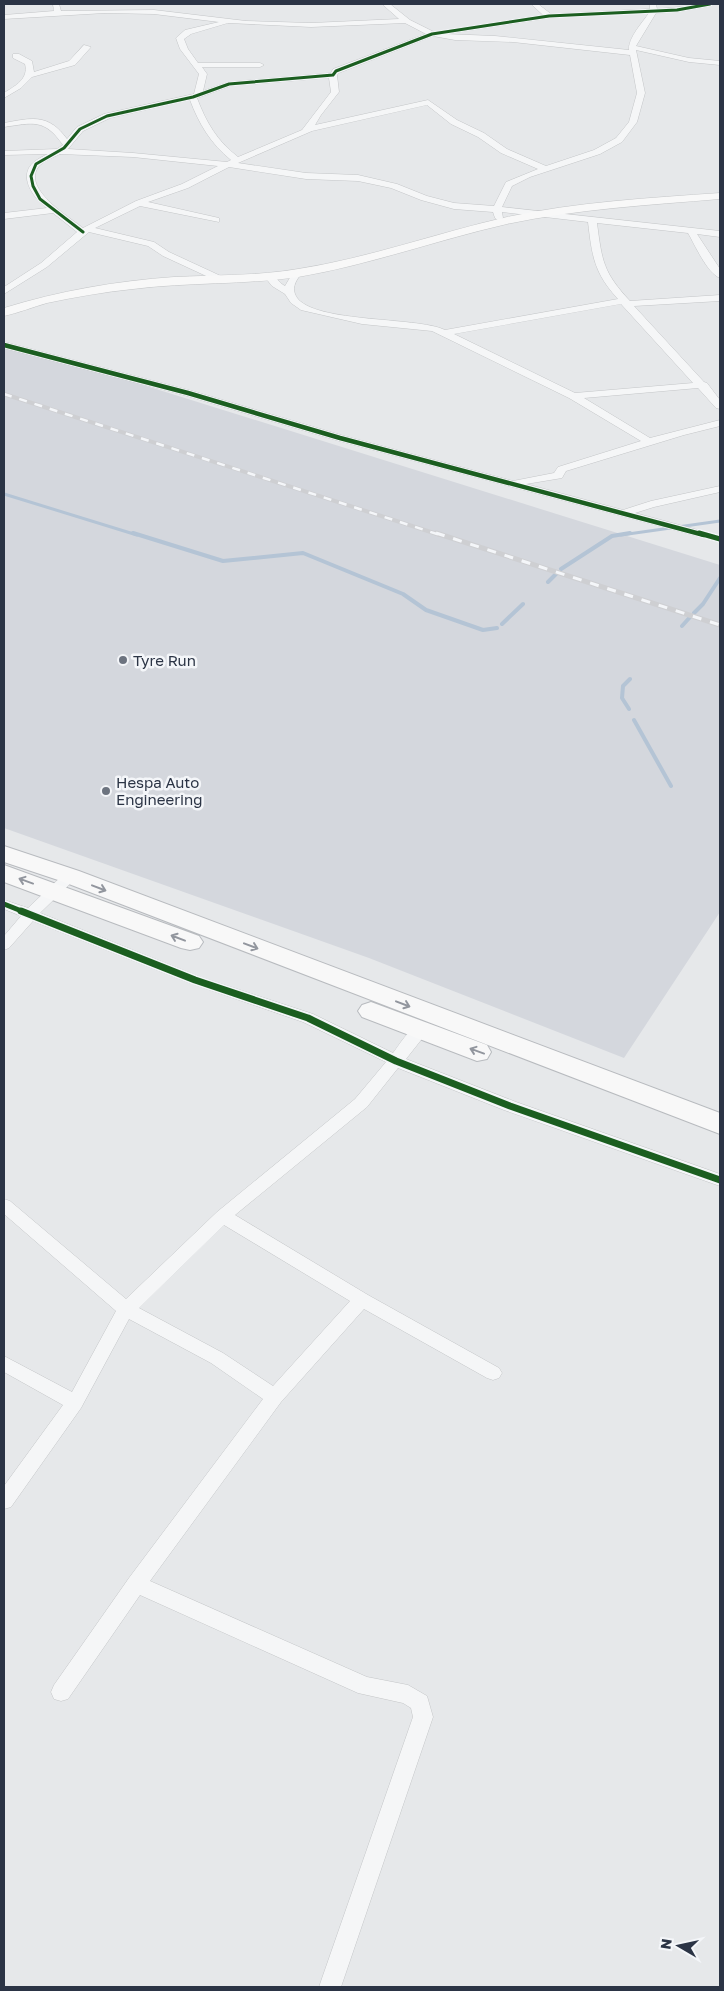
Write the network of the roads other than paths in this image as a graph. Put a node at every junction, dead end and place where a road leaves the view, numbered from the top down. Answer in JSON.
{"nodes":[{"id":1,"x":56,"y":4,"type":"edge"},
{"id":2,"x":386,"y":4,"type":"edge"},
{"id":3,"x":534,"y":4,"type":"edge"},
{"id":4,"x":710,"y":4,"type":"edge"},
{"id":5,"x":653,"y":7,"type":"edge"},
{"id":6,"x":58,"y":13,"type":"junction"},
{"id":7,"x":549,"y":16,"type":"junction"},
{"id":8,"x":4,"y":17,"type":"edge"},
{"id":9,"x":233,"y":21,"type":"junction"},
{"id":10,"x":404,"y":21,"type":"junction"},
{"id":11,"x":432,"y":34,"type":"junction"},
{"id":12,"x":87,"y":47,"type":"dead end"},
{"id":13,"x":633,"y":50,"type":"junction"},
{"id":14,"x":16,"y":56,"type":"dead end"},
{"id":15,"x":720,"y":63,"type":"edge"},
{"id":16,"x":195,"y":65,"type":"junction"},
{"id":17,"x":260,"y":65,"type":"dead end"},
{"id":18,"x":333,"y":75,"type":"junction"},
{"id":19,"x":28,"y":76,"type":"junction"},
{"id":20,"x":4,"y":96,"type":"edge"},
{"id":21,"x":195,"y":96,"type":"junction"},
{"id":22,"x":9,"y":117,"type":"dead end"},
{"id":23,"x":16,"y":123,"type":"junction"},
{"id":24,"x":4,"y":125,"type":"edge"},
{"id":25,"x":54,"y":127,"type":"junction"},
{"id":26,"x":309,"y":129,"type":"junction"},
{"id":27,"x":79,"y":130,"type":"junction"},
{"id":28,"x":67,"y":145,"type":"junction"},
{"id":29,"x":59,"y":151,"type":"junction"},
{"id":30,"x":4,"y":152,"type":"edge"},
{"id":31,"x":233,"y":162,"type":"junction"},
{"id":32,"x":546,"y":169,"type":"junction"},
{"id":33,"x":720,"y":196,"type":"edge"},
{"id":34,"x":139,"y":203,"type":"junction"},
{"id":35,"x":497,"y":209,"type":"junction"},
{"id":36,"x":55,"y":210,"type":"junction"},
{"id":37,"x":540,"y":214,"type":"junction"},
{"id":38,"x":4,"y":216,"type":"edge"},
{"id":39,"x":216,"y":220,"type":"dead end"},
{"id":40,"x":592,"y":221,"type":"junction"},
{"id":41,"x":500,"y":222,"type":"junction"},
{"id":42,"x":85,"y":231,"type":"junction"},
{"id":43,"x":691,"y":231,"type":"junction"},
{"id":44,"x":720,"y":234,"type":"edge"},
{"id":45,"x":297,"y":273,"type":"junction"},
{"id":46,"x":720,"y":275,"type":"edge"},
{"id":47,"x":269,"y":276,"type":"junction"},
{"id":48,"x":220,"y":280,"type":"junction"},
{"id":49,"x":4,"y":292,"type":"edge"},
{"id":50,"x":290,"y":292,"type":"junction"},
{"id":51,"x":720,"y":298,"type":"edge"},
{"id":52,"x":624,"y":302,"type":"junction"},
{"id":53,"x":4,"y":312,"type":"edge"},
{"id":54,"x":444,"y":334,"type":"junction"},
{"id":55,"x":4,"y":345,"type":"edge"},
{"id":56,"x":703,"y":385,"type":"junction"},
{"id":57,"x":573,"y":396,"type":"junction"},
{"id":58,"x":720,"y":406,"type":"edge"},
{"id":59,"x":720,"y":423,"type":"edge"},
{"id":60,"x":649,"y":442,"type":"junction"},
{"id":61,"x":512,"y":483,"type":"junction"},
{"id":62,"x":564,"y":483,"type":"junction"},
{"id":63,"x":720,"y":489,"type":"edge"},
{"id":64,"x":583,"y":502,"type":"junction"},
{"id":65,"x":624,"y":513,"type":"junction"},
{"id":66,"x":720,"y":539,"type":"edge"},
{"id":67,"x":4,"y":854,"type":"edge"},
{"id":68,"x":4,"y":873,"type":"edge"},
{"id":69,"x":62,"y":884,"type":"junction"},
{"id":70,"x":4,"y":904,"type":"edge"},
{"id":71,"x":31,"y":914,"type":"junction"},
{"id":72,"x":4,"y":945,"type":"edge"},
{"id":73,"x":420,"y":1031,"type":"junction"},
{"id":74,"x":396,"y":1061,"type":"junction"},
{"id":75,"x":720,"y":1124,"type":"edge"},
{"id":76,"x":720,"y":1139,"type":"edge"},
{"id":77,"x":720,"y":1180,"type":"edge"},
{"id":78,"x":4,"y":1205,"type":"edge"},
{"id":79,"x":223,"y":1216,"type":"junction"},
{"id":80,"x":362,"y":1300,"type":"junction"},
{"id":81,"x":126,"y":1309,"type":"junction"},
{"id":82,"x":4,"y":1364,"type":"edge"},
{"id":83,"x":492,"y":1373,"type":"dead end"},
{"id":84,"x":275,"y":1397,"type":"junction"},
{"id":85,"x":75,"y":1403,"type":"junction"},
{"id":86,"x":4,"y":1501,"type":"edge"},
{"id":87,"x":136,"y":1584,"type":"junction"},
{"id":88,"x":60,"y":1692,"type":"dead end"},
{"id":89,"x":330,"y":1987,"type":"edge"}],
"edges":[{"from":1,"to":6,"type":"street"},
{"from":2,"to":10,"type":"street"},
{"from":3,"to":7,"type":"street"},
{"from":4,"to":5,"type":"street"},
{"from":5,"to":7,"type":"street"},
{"from":5,"to":13,"type":"street"},
{"from":6,"to":8,"type":"street"},
{"from":6,"to":9,"type":"street"},
{"from":7,"to":11,"type":"street"},
{"from":9,"to":10,"type":"street"},
{"from":9,"to":16,"type":"street"},
{"from":10,"to":11,"type":"street"},
{"from":11,"to":13,"type":"street"},
{"from":11,"to":18,"type":"street"},
{"from":12,"to":19,"type":"street"},
{"from":13,"to":15,"type":"street"},
{"from":13,"to":32,"type":"street"},
{"from":14,"to":19,"type":"street"},
{"from":16,"to":17,"type":"street"},
{"from":16,"to":21,"type":"street"},
{"from":18,"to":21,"type":"street"},
{"from":18,"to":26,"type":"street"},
{"from":19,"to":20,"type":"street"},
{"from":21,"to":27,"type":"street"},
{"from":21,"to":31,"type":"street"},
{"from":22,"to":23,"type":"street"},
{"from":23,"to":24,"type":"street"},
{"from":23,"to":25,"type":"street"},
{"from":25,"to":27,"type":"street"},
{"from":25,"to":28,"type":"street"},
{"from":26,"to":31,"type":"street"},
{"from":26,"to":32,"type":"street"},
{"from":27,"to":28,"type":"street"},
{"from":28,"to":29,"type":"street"},
{"from":29,"to":30,"type":"street"},
{"from":29,"to":31,"type":"street"},
{"from":29,"to":36,"type":"street"},
{"from":31,"to":34,"type":"street"},
{"from":31,"to":35,"type":"street"},
{"from":32,"to":35,"type":"street"},
{"from":33,"to":37,"type":"street"},
{"from":34,"to":39,"type":"street"},
{"from":34,"to":42,"type":"street"},
{"from":35,"to":37,"type":"street"},
{"from":35,"to":41,"type":"street"},
{"from":36,"to":38,"type":"street"},
{"from":36,"to":42,"type":"street"},
{"from":37,"to":40,"type":"street"},
{"from":37,"to":41,"type":"street"},
{"from":40,"to":43,"type":"street"},
{"from":40,"to":52,"type":"street"},
{"from":41,"to":45,"type":"street"},
{"from":42,"to":48,"type":"street"},
{"from":42,"to":49,"type":"street"},
{"from":43,"to":44,"type":"street"},
{"from":43,"to":46,"type":"street"},
{"from":45,"to":47,"type":"street"},
{"from":45,"to":50,"type":"street"},
{"from":47,"to":48,"type":"street"},
{"from":47,"to":50,"type":"street"},
{"from":48,"to":53,"type":"street"},
{"from":50,"to":54,"type":"street"},
{"from":51,"to":52,"type":"street"},
{"from":52,"to":54,"type":"street"},
{"from":52,"to":56,"type":"street"},
{"from":54,"to":57,"type":"street"},
{"from":55,"to":61,"type":"street"},
{"from":56,"to":57,"type":"street"},
{"from":56,"to":58,"type":"street"},
{"from":57,"to":60,"type":"street"},
{"from":59,"to":60,"type":"street"},
{"from":60,"to":62,"type":"street"},
{"from":61,"to":62,"type":"street"},
{"from":61,"to":64,"type":"street"},
{"from":62,"to":64,"type":"street"},
{"from":63,"to":65,"type":"street"},
{"from":64,"to":65,"type":"street"},
{"from":65,"to":66,"type":"street"},
{"from":67,"to":69,"type":"highway"},
{"from":69,"to":68,"type":"highway","one_way":true},
{"from":69,"to":71,"type":"street"},
{"from":73,"to":69,"type":"highway","one_way":true},
{"from":69,"to":75,"type":"highway","one_way":true},
{"from":70,"to":71,"type":"street"},
{"from":71,"to":72,"type":"street"},
{"from":71,"to":74,"type":"street"},
{"from":73,"to":74,"type":"street"},
{"from":76,"to":73,"type":"highway","one_way":true},
{"from":74,"to":77,"type":"street"},
{"from":74,"to":79,"type":"street"},
{"from":78,"to":81,"type":"street"},
{"from":79,"to":80,"type":"street"},
{"from":79,"to":81,"type":"street"},
{"from":80,"to":83,"type":"street"},
{"from":80,"to":84,"type":"street"},
{"from":81,"to":84,"type":"street"},
{"from":81,"to":85,"type":"street"},
{"from":82,"to":85,"type":"street"},
{"from":84,"to":87,"type":"street"},
{"from":85,"to":86,"type":"street"},
{"from":87,"to":88,"type":"street"},
{"from":87,"to":89,"type":"street"}]}
